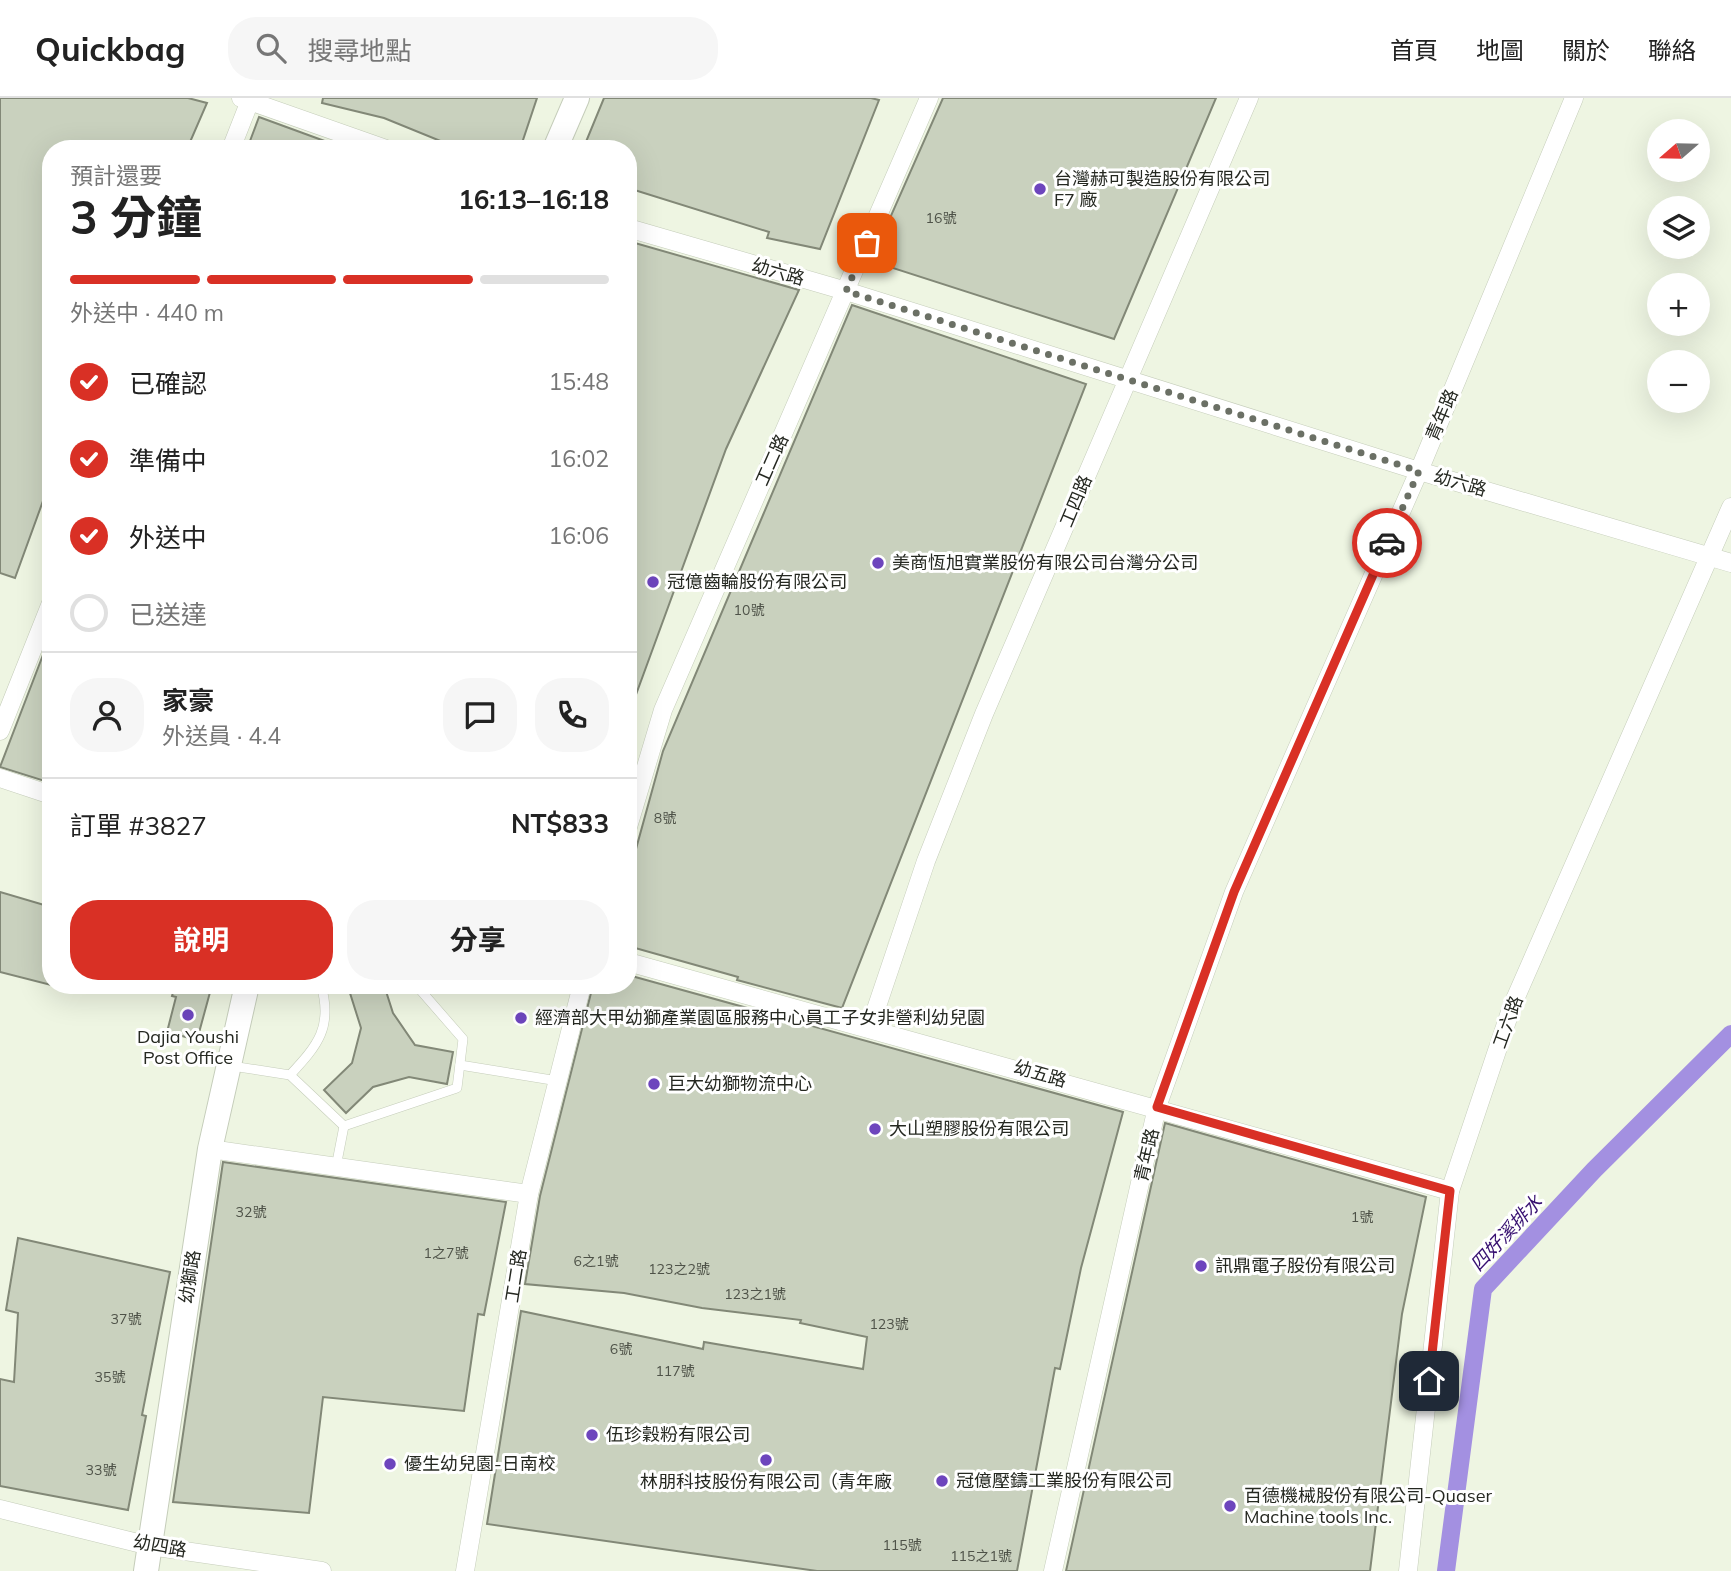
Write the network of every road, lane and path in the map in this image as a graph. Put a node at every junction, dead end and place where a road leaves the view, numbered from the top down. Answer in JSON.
{"nodes":[{"id":1,"x":577,"y":98,"type":"edge"},
{"id":2,"x":929,"y":98,"type":"edge"},
{"id":3,"x":1248,"y":98,"type":"edge"},
{"id":4,"x":1574,"y":98,"type":"edge"},
{"id":5,"x":247,"y":99,"type":"edge"},
{"id":6,"x":234,"y":140,"type":"edge"},
{"id":7,"x":361,"y":140,"type":"edge"},
{"id":8,"x":559,"y":140,"type":"edge"},
{"id":9,"x":637,"y":231,"type":"edge"},
{"id":10,"x":846,"y":291,"type":"junction"},
{"id":11,"x":1128,"y":382,"type":"junction"},
{"id":12,"x":1419,"y":471,"type":"junction"},
{"id":13,"x":1731,"y":507,"type":"edge"},
{"id":14,"x":1710,"y":556,"type":"junction"},
{"id":15,"x":1731,"y":563,"type":"edge"},
{"id":16,"x":42,"y":626,"type":"edge"},
{"id":17,"x":0,"y":731,"type":"edge"},
{"id":18,"x":0,"y":778,"type":"edge"},
{"id":19,"x":42,"y":792,"type":"edge"},
{"id":20,"x":637,"y":797,"type":"edge"},
{"id":21,"x":637,"y":964,"type":"edge"},
{"id":22,"x":245,"y":994,"type":"edge"},
{"id":23,"x":324,"y":994,"type":"edge"},
{"id":24,"x":424,"y":994,"type":"edge"},
{"id":25,"x":580,"y":994,"type":"edge"},
{"id":26,"x":870,"y":1027,"type":"junction"},
{"id":27,"x":229,"y":1065,"type":"junction"},
{"id":28,"x":460,"y":1065,"type":"junction"},
{"id":29,"x":290,"y":1075,"type":"junction"},
{"id":30,"x":558,"y":1081,"type":"junction"},
{"id":31,"x":1157,"y":1107,"type":"junction"},
{"id":32,"x":344,"y":1126,"type":"junction"},
{"id":33,"x":210,"y":1149,"type":"junction"},
{"id":34,"x":336,"y":1167,"type":"junction"},
{"id":35,"x":1450,"y":1191,"type":"junction"},
{"id":36,"x":529,"y":1194,"type":"junction"},
{"id":37,"x":0,"y":1509,"type":"edge"},
{"id":38,"x":150,"y":1546,"type":"junction"},
{"id":39,"x":146,"y":1571,"type":"edge"},
{"id":40,"x":322,"y":1571,"type":"edge"},
{"id":41,"x":466,"y":1571,"type":"edge"},
{"id":42,"x":1053,"y":1571,"type":"edge"},
{"id":43,"x":1408,"y":1571,"type":"edge"}],
"edges":[{"from":1,"to":8,"type":"street"},
{"from":2,"to":10,"type":"street","name":"工二路"},
{"from":3,"to":11,"type":"street","name":"工四路"},
{"from":4,"to":12,"type":"street","name":"青年路"},
{"from":5,"to":6,"type":"street"},
{"from":5,"to":7,"type":"street"},
{"from":9,"to":10,"type":"street","name":"幼六路"},
{"from":10,"to":11,"type":"street","name":"幼六路"},
{"from":10,"to":20,"type":"street","name":"工二路"},
{"from":11,"to":12,"type":"street","name":"幼六路"},
{"from":11,"to":26,"type":"street","name":"工四路"},
{"from":12,"to":14,"type":"street","name":"幼六路"},
{"from":12,"to":31,"type":"street","name":"青年路"},
{"from":13,"to":14,"type":"street","name":"工六路"},
{"from":14,"to":15,"type":"street","name":"幼六路"},
{"from":14,"to":35,"type":"street","name":"工六路"},
{"from":16,"to":17,"type":"street"},
{"from":18,"to":19,"type":"street"},
{"from":21,"to":26,"type":"street","name":"幼五路"},
{"from":22,"to":27,"type":"street","name":"幼獅路"},
{"from":23,"to":29,"type":"lane"},
{"from":24,"to":28,"type":"lane"},
{"from":25,"to":30,"type":"street","name":"工二路"},
{"from":26,"to":31,"type":"street","name":"幼五路"},
{"from":27,"to":29,"type":"lane"},
{"from":27,"to":33,"type":"street","name":"幼獅路"},
{"from":28,"to":30,"type":"lane"},
{"from":28,"to":32,"type":"lane"},
{"from":29,"to":32,"type":"lane"},
{"from":30,"to":36,"type":"street","name":"工二路"},
{"from":31,"to":35,"type":"street","name":"幼五路"},
{"from":31,"to":42,"type":"street","name":"青年路"},
{"from":32,"to":34,"type":"lane"},
{"from":33,"to":34,"type":"street"},
{"from":33,"to":38,"type":"street","name":"幼獅路"},
{"from":34,"to":36,"type":"street"},
{"from":35,"to":43,"type":"street","name":"工六路"},
{"from":36,"to":41,"type":"street","name":"工二路"},
{"from":37,"to":38,"type":"street","name":"幼四路"},
{"from":38,"to":39,"type":"street","name":"幼獅路"},
{"from":38,"to":40,"type":"street","name":"幼四路"}]}
